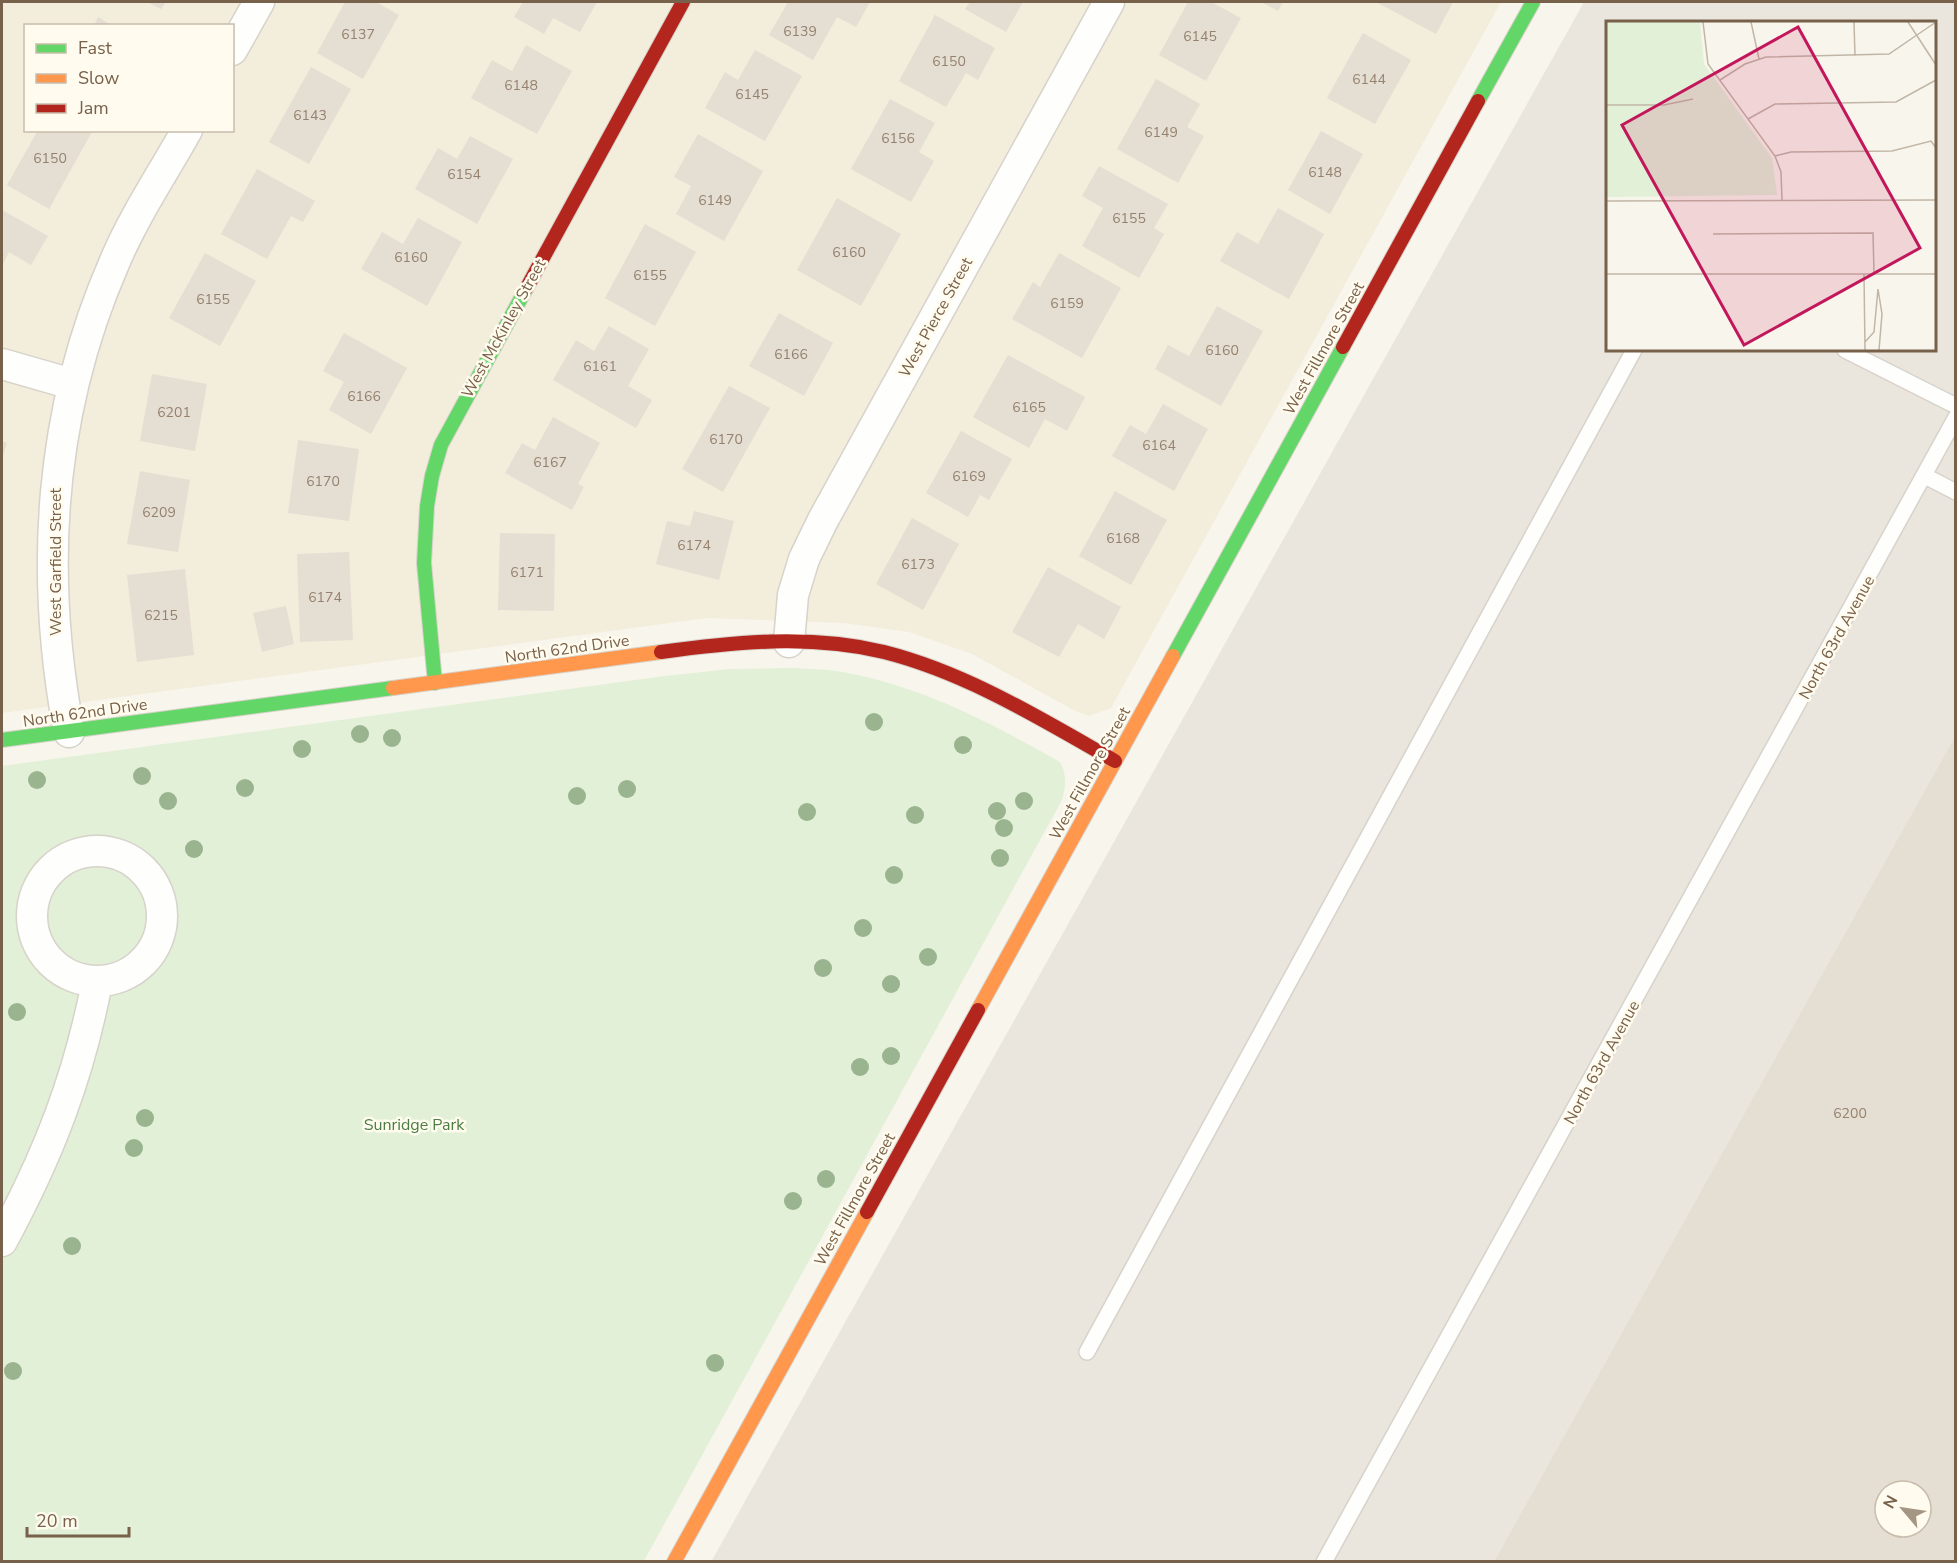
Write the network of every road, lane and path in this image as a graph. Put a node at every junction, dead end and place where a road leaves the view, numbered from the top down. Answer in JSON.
{"nodes":[{"id":1,"x":259,"y":2,"type":"edge"},
{"id":2,"x":683,"y":2,"type":"edge"},
{"id":3,"x":1109,"y":2,"type":"edge"},
{"id":4,"x":1533,"y":2,"type":"edge"},
{"id":5,"x":234,"y":46,"type":"edge"},
{"id":6,"x":186,"y":132,"type":"edge"},
{"id":7,"x":1633,"y":351,"type":"edge"},
{"id":8,"x":1847,"y":351,"type":"edge"},
{"id":9,"x":2,"y":364,"type":"edge"},
{"id":10,"x":72,"y":384,"type":"junction"},
{"id":11,"x":1956,"y":406,"type":"edge"},
{"id":12,"x":1956,"y":417,"type":"edge"},
{"id":13,"x":1925,"y":476,"type":"junction"},
{"id":14,"x":1956,"y":492,"type":"edge"},
{"id":15,"x":789,"y":642,"type":"junction"},
{"id":16,"x":435,"y":683,"type":"junction"},
{"id":17,"x":69,"y":732,"type":"junction"},
{"id":18,"x":2,"y":740,"type":"edge"},
{"id":19,"x":1115,"y":761,"type":"junction"},
{"id":20,"x":97,"y":982,"type":"junction"},
{"id":21,"x":2,"y":1241,"type":"edge"},
{"id":22,"x":1088,"y":1352,"type":"dead end"},
{"id":23,"x":674,"y":1562,"type":"edge"},
{"id":24,"x":1324,"y":1562,"type":"edge"}],
"edges":[{"from":1,"to":5,"type":"street"},
{"from":2,"to":16,"type":"street","name":"West McKinley Street"},
{"from":3,"to":15,"type":"street","name":"West Pierce Street"},
{"from":4,"to":19,"type":"street","name":"West Fillmore Street"},
{"from":6,"to":10,"type":"street","name":"West Garfield Street"},
{"from":7,"to":22,"type":"lane"},
{"from":8,"to":11,"type":"lane"},
{"from":9,"to":10,"type":"street"},
{"from":10,"to":17,"type":"street","name":"West Garfield Street"},
{"from":12,"to":13,"type":"lane","name":"North 63rd Avenue"},
{"from":13,"to":14,"type":"lane"},
{"from":13,"to":24,"type":"lane","name":"North 63rd Avenue"},
{"from":15,"to":16,"type":"street","name":"North 62nd Drive"},
{"from":15,"to":19,"type":"street","name":"North 62nd Drive"},
{"from":16,"to":17,"type":"street","name":"North 62nd Drive"},
{"from":17,"to":18,"type":"street","name":"North 62nd Drive"},
{"from":19,"to":23,"type":"street","name":"West Fillmore Street"},
{"from":20,"to":20,"type":"street"},
{"from":20,"to":21,"type":"street"}]}
